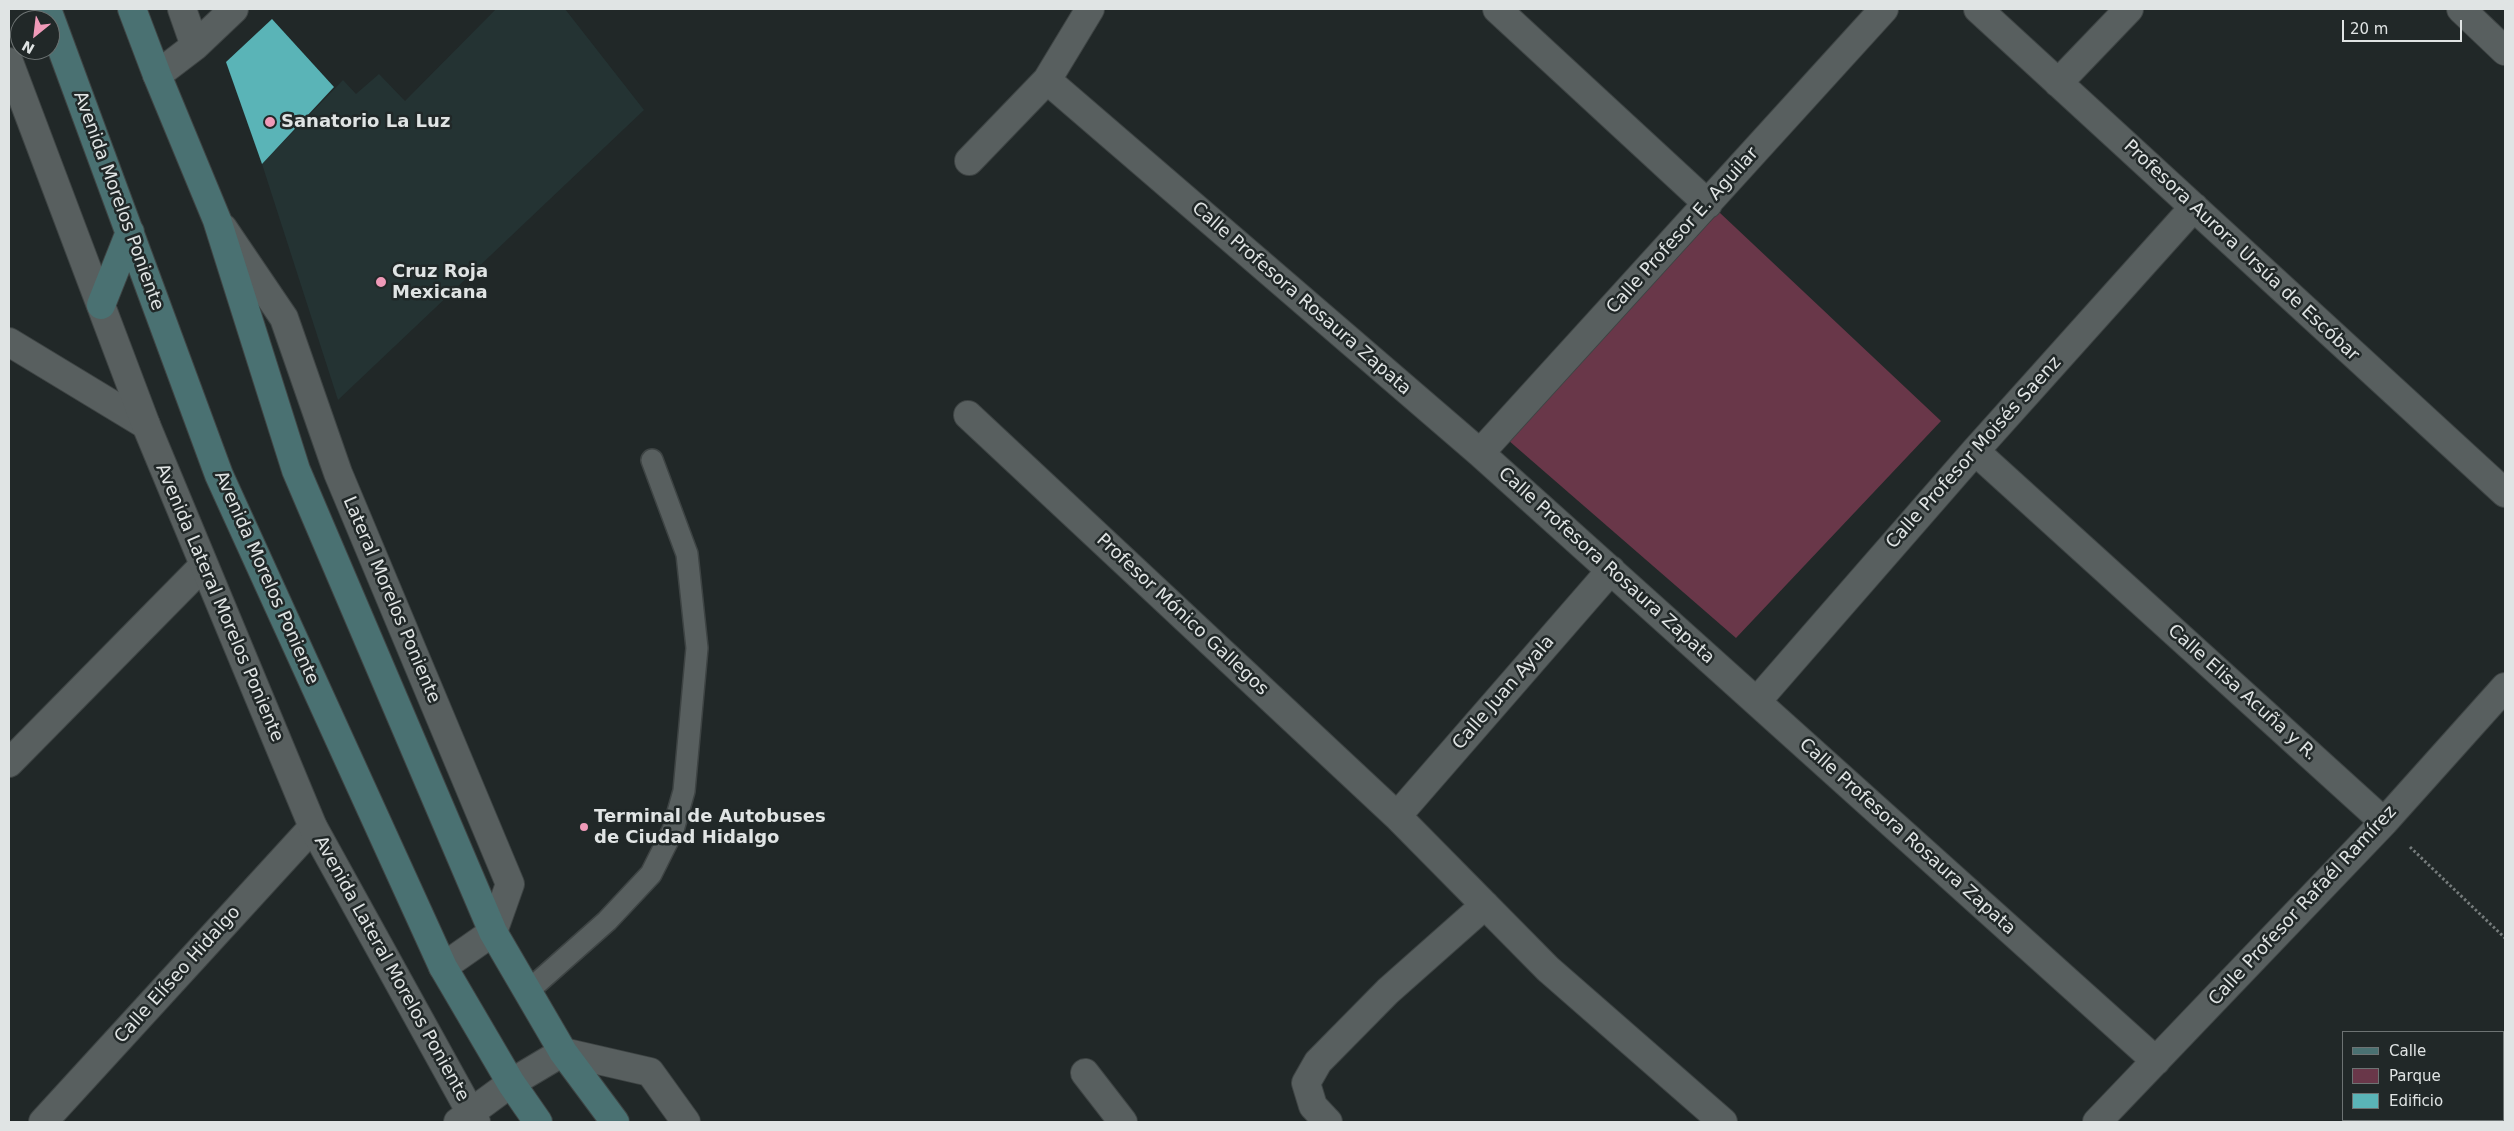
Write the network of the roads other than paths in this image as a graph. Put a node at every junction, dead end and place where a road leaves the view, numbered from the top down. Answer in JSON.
{"nodes":[{"id":1,"x":48,"y":9,"type":"edge"},
{"id":2,"x":132,"y":9,"type":"edge"},
{"id":3,"x":182,"y":9,"type":"edge"},
{"id":4,"x":234,"y":9,"type":"edge"},
{"id":5,"x":1090,"y":9,"type":"edge"},
{"id":6,"x":1497,"y":9,"type":"edge"},
{"id":7,"x":1884,"y":9,"type":"edge"},
{"id":8,"x":1978,"y":9,"type":"edge"},
{"id":9,"x":2129,"y":9,"type":"edge"},
{"id":10,"x":2461,"y":9,"type":"edge"},
{"id":11,"x":195,"y":46,"type":"junction"},
{"id":12,"x":2505,"y":51,"type":"edge"},
{"id":13,"x":9,"y":62,"type":"edge"},
{"id":14,"x":157,"y":75,"type":"junction"},
{"id":15,"x":1047,"y":80,"type":"junction"},
{"id":16,"x":2058,"y":83,"type":"junction"},
{"id":17,"x":969,"y":161,"type":"dead end"},
{"id":18,"x":1708,"y":204,"type":"junction"},
{"id":19,"x":2194,"y":207,"type":"junction"},
{"id":20,"x":217,"y":220,"type":"junction"},
{"id":21,"x":130,"y":232,"type":"junction"},
{"id":22,"x":101,"y":305,"type":"junction"},
{"id":23,"x":9,"y":342,"type":"edge"},
{"id":24,"x":968,"y":415,"type":"dead end"},
{"id":25,"x":146,"y":425,"type":"junction"},
{"id":26,"x":1975,"y":451,"type":"junction"},
{"id":27,"x":1480,"y":453,"type":"junction"},
{"id":28,"x":652,"y":460,"type":"dead end"},
{"id":29,"x":2505,"y":493,"type":"edge"},
{"id":30,"x":203,"y":566,"type":"junction"},
{"id":31,"x":1610,"y":570,"type":"junction"},
{"id":32,"x":2505,"y":687,"type":"edge"},
{"id":33,"x":1756,"y":701,"type":"junction"},
{"id":34,"x":9,"y":763,"type":"edge"},
{"id":35,"x":1396,"y":816,"type":"junction"},
{"id":36,"x":2384,"y":822,"type":"junction"},
{"id":37,"x":313,"y":827,"type":"junction"},
{"id":38,"x":1485,"y":905,"type":"junction"},
{"id":39,"x":493,"y":932,"type":"junction"},
{"id":40,"x":443,"y":967,"type":"junction"},
{"id":41,"x":527,"y":992,"type":"junction"},
{"id":42,"x":563,"y":1052,"type":"junction"},
{"id":43,"x":2156,"y":1062,"type":"junction"},
{"id":44,"x":1085,"y":1073,"type":"dead end"},
{"id":45,"x":511,"y":1083,"type":"junction"},
{"id":46,"x":468,"y":1119,"type":"edge"},
{"id":47,"x":43,"y":1122,"type":"edge"},
{"id":48,"x":538,"y":1122,"type":"edge"},
{"id":49,"x":615,"y":1122,"type":"edge"},
{"id":50,"x":686,"y":1122,"type":"edge"},
{"id":51,"x":1123,"y":1122,"type":"edge"},
{"id":52,"x":1328,"y":1122,"type":"edge"},
{"id":53,"x":1723,"y":1122,"type":"edge"},
{"id":54,"x":2098,"y":1122,"type":"edge"}],
"edges":[{"from":1,"to":21,"type":"main road","name":"Avenida Morelos Poniente"},
{"from":2,"to":14,"type":"main road"},
{"from":3,"to":11,"type":"street"},
{"from":4,"to":11,"type":"street"},
{"from":5,"to":15,"type":"street"},
{"from":6,"to":18,"type":"street"},
{"from":7,"to":18,"type":"street","name":"Calle Profesor E. Aguilar"},
{"from":8,"to":16,"type":"street","name":"Profesora Aurora Ursúa de Escóbar"},
{"from":9,"to":16,"type":"street"},
{"from":10,"to":12,"type":"street"},
{"from":11,"to":14,"type":"street"},
{"from":13,"to":22,"type":"street","name":"Avenida Lateral Morelos Poniente"},
{"from":14,"to":20,"type":"main road"},
{"from":15,"to":17,"type":"street"},
{"from":15,"to":27,"type":"street","name":"Calle Profesora Rosaura Zapata"},
{"from":16,"to":19,"type":"street","name":"Profesora Aurora Ursúa de Escóbar"},
{"from":18,"to":27,"type":"street","name":"Calle Profesor E. Aguilar"},
{"from":19,"to":26,"type":"street","name":"Calle Profesor Moisés Saenz"},
{"from":19,"to":29,"type":"street","name":"Profesora Aurora Ursúa de Escóbar"},
{"from":20,"to":39,"type":"main road"},
{"from":20,"to":39,"type":"street","name":"Lateral Morelos Poniente"},
{"from":21,"to":22,"type":"main road"},
{"from":21,"to":40,"type":"main road","name":"Avenida Morelos Poniente"},
{"from":22,"to":25,"type":"street","name":"Avenida Lateral Morelos Poniente"},
{"from":23,"to":25,"type":"street"},
{"from":24,"to":35,"type":"street","name":"Profesor Mónico Gallegos"},
{"from":25,"to":30,"type":"street","name":"Avenida Lateral Morelos Poniente"},
{"from":26,"to":33,"type":"street","name":"Calle Profesor Moisés Saenz"},
{"from":26,"to":36,"type":"street","name":"Calle Elisa Acuña y R."},
{"from":27,"to":31,"type":"street","name":"Calle Profesora Rosaura Zapata"},
{"from":28,"to":41,"type":"lane"},
{"from":30,"to":34,"type":"street"},
{"from":30,"to":37,"type":"street","name":"Avenida Lateral Morelos Poniente"},
{"from":31,"to":33,"type":"street","name":"Calle Profesora Rosaura Zapata"},
{"from":31,"to":35,"type":"street","name":"Calle Juan Ayala"},
{"from":32,"to":36,"type":"street","name":"Calle Profesor Rafaél Ramírez"},
{"from":33,"to":43,"type":"street","name":"Calle Profesora Rosaura Zapata"},
{"from":35,"to":38,"type":"street","name":"Profesor Mónico Gallegos"},
{"from":36,"to":43,"type":"street","name":"Calle Profesor Rafaél Ramírez"},
{"from":37,"to":46,"type":"street","name":"Avenida Lateral Morelos Poniente"},
{"from":37,"to":47,"type":"street","name":"Calle Elíseo Hidalgo"},
{"from":38,"to":52,"type":"street"},
{"from":38,"to":53,"type":"street","name":"Profesor Mónico Gallegos"},
{"from":39,"to":40,"type":"street"},
{"from":39,"to":41,"type":"main road"},
{"from":40,"to":45,"type":"main road","name":"Avenida Morelos Poniente"},
{"from":41,"to":42,"type":"main road"},
{"from":42,"to":45,"type":"street"},
{"from":42,"to":49,"type":"main road"},
{"from":42,"to":50,"type":"street"},
{"from":43,"to":54,"type":"street","name":"Calle Profesor Rafaél Ramírez"},
{"from":44,"to":51,"type":"street"},
{"from":45,"to":46,"type":"street"},
{"from":45,"to":48,"type":"main road","name":"Avenida Morelos Poniente"}]}
